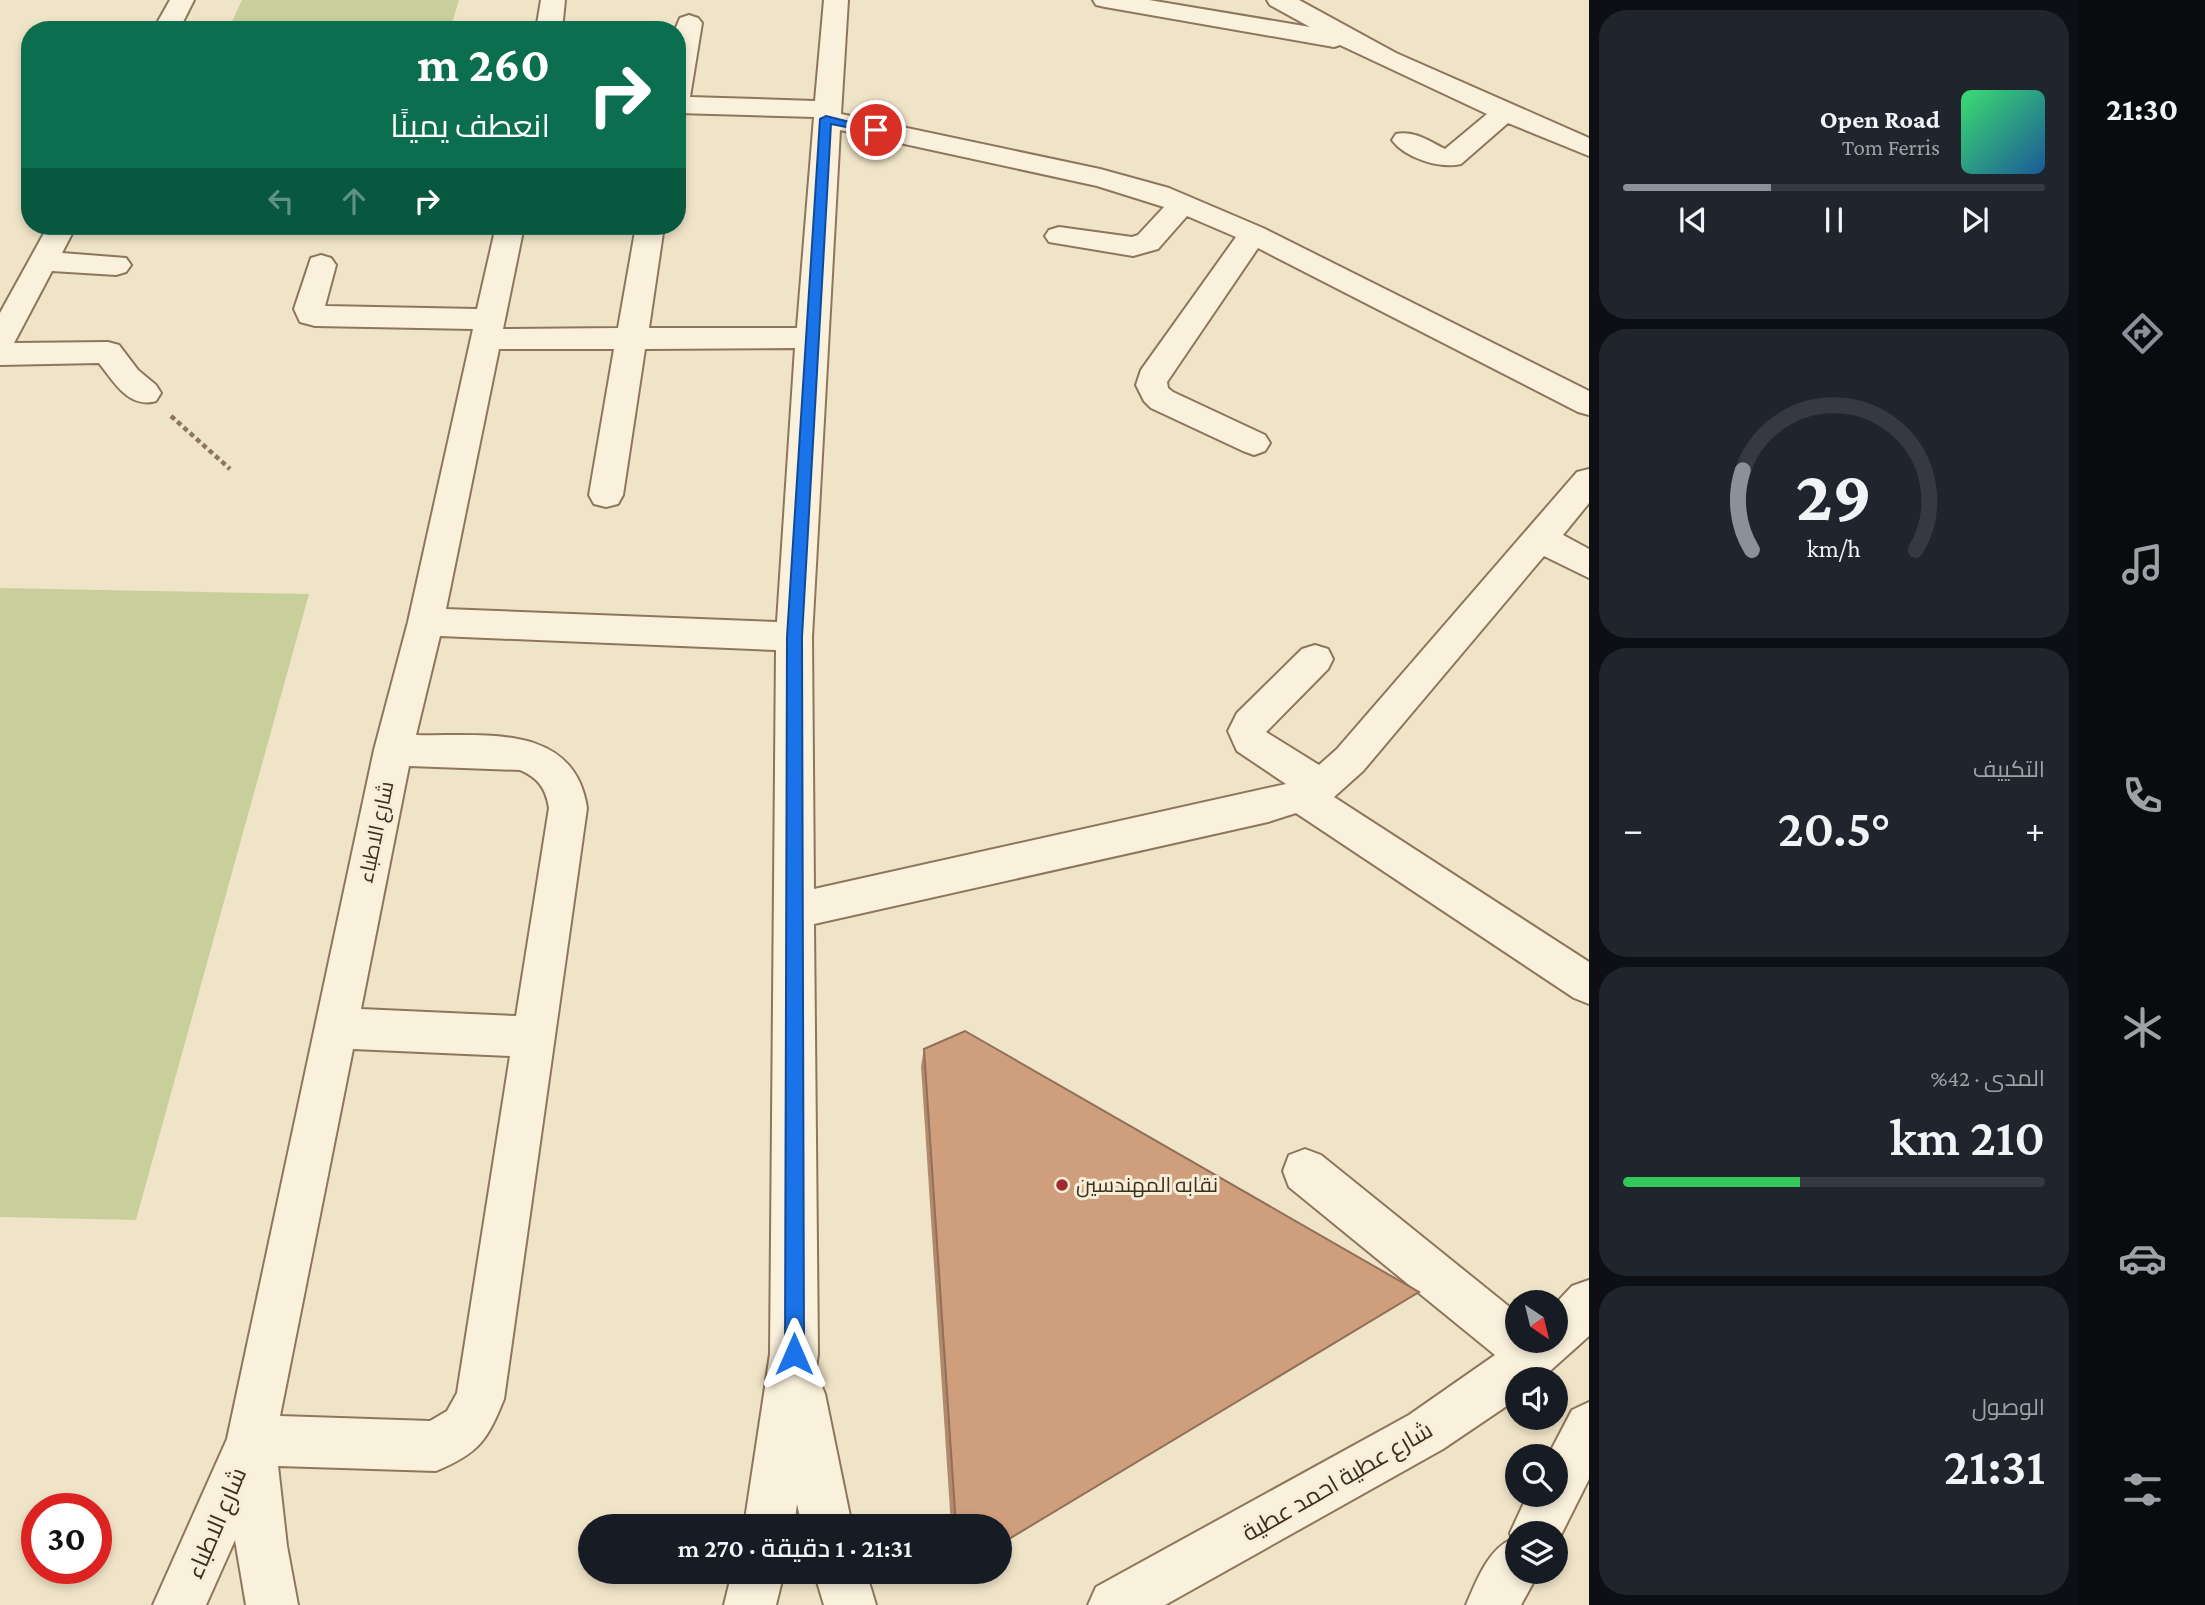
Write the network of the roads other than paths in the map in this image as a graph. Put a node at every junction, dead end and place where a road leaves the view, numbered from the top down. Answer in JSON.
{"nodes":[{"id":1,"x":182,"y":0,"type":"edge"},
{"id":2,"x":554,"y":0,"type":"edge"},
{"id":3,"x":836,"y":0,"type":"edge"},
{"id":4,"x":1105,"y":0,"type":"edge"},
{"id":5,"x":1279,"y":0,"type":"edge"},
{"id":6,"x":171,"y":21,"type":"edge"},
{"id":7,"x":550,"y":21,"type":"edge"},
{"id":8,"x":689,"y":23,"type":"dead end"},
{"id":9,"x":686,"y":42,"type":"edge"},
{"id":10,"x":1355,"y":43,"type":"junction"},
{"id":11,"x":686,"y":106,"type":"edge"},
{"id":12,"x":1505,"y":113,"type":"junction"},
{"id":13,"x":826,"y":114,"type":"junction"},
{"id":14,"x":1406,"y":140,"type":"dead end"},
{"id":15,"x":1589,"y":148,"type":"edge"},
{"id":16,"x":1183,"y":203,"type":"junction"},
{"id":17,"x":1253,"y":234,"type":"junction"},
{"id":18,"x":57,"y":235,"type":"edge"},
{"id":19,"x":508,"y":235,"type":"edge"},
{"id":20,"x":648,"y":235,"type":"edge"},
{"id":21,"x":1059,"y":236,"type":"dead end"},
{"id":22,"x":43,"y":261,"type":"junction"},
{"id":23,"x":116,"y":265,"type":"dead end"},
{"id":24,"x":321,"y":265,"type":"dead end"},
{"id":25,"x":13,"y":293,"type":"edge"},
{"id":26,"x":487,"y":329,"type":"junction"},
{"id":27,"x":631,"y":338,"type":"junction"},
{"id":28,"x":811,"y":338,"type":"junction"},
{"id":29,"x":0,"y":341,"type":"edge"},
{"id":30,"x":0,"y":354,"type":"edge"},
{"id":31,"x":145,"y":393,"type":"road end"},
{"id":32,"x":1589,"y":404,"type":"edge"},
{"id":33,"x":1254,"y":443,"type":"dead end"},
{"id":34,"x":1589,"y":481,"type":"edge"},
{"id":35,"x":606,"y":495,"type":"dead end"},
{"id":36,"x":1541,"y":538,"type":"junction"},
{"id":37,"x":1589,"y":565,"type":"edge"},
{"id":38,"x":426,"y":622,"type":"junction"},
{"id":39,"x":794,"y":637,"type":"junction"},
{"id":40,"x":1315,"y":659,"type":"dead end"},
{"id":41,"x":393,"y":750,"type":"junction"},
{"id":42,"x":1311,"y":791,"type":"junction"},
{"id":43,"x":794,"y":911,"type":"junction"},
{"id":44,"x":1589,"y":985,"type":"edge"},
{"id":45,"x":336,"y":1028,"type":"junction"},
{"id":46,"x":534,"y":1037,"type":"junction"},
{"id":47,"x":1305,"y":1171,"type":"dead end"},
{"id":48,"x":1589,"y":1303,"type":"edge"},
{"id":49,"x":1505,"y":1315,"type":"edge"},
{"id":50,"x":1568,"y":1323,"type":"edge"},
{"id":51,"x":1535,"y":1353,"type":"edge"},
{"id":52,"x":794,"y":1354,"type":"junction"},
{"id":53,"x":1589,"y":1427,"type":"edge"},
{"id":54,"x":251,"y":1440,"type":"junction"},
{"id":55,"x":771,"y":1514,"type":"edge"},
{"id":56,"x":824,"y":1514,"type":"edge"},
{"id":57,"x":1541,"y":1521,"type":"edge"},
{"id":58,"x":1505,"y":1583,"type":"edge"},
{"id":59,"x":755,"y":1584,"type":"edge"},
{"id":60,"x":844,"y":1584,"type":"edge"},
{"id":61,"x":179,"y":1605,"type":"edge"},
{"id":62,"x":272,"y":1605,"type":"edge"},
{"id":63,"x":750,"y":1605,"type":"edge"},
{"id":64,"x":850,"y":1605,"type":"edge"},
{"id":65,"x":1114,"y":1605,"type":"edge"},
{"id":66,"x":1492,"y":1605,"type":"edge"}],
"edges":[{"from":1,"to":6,"type":"street"},
{"from":2,"to":7,"type":"street"},
{"from":3,"to":13,"type":"street"},
{"from":4,"to":10,"type":"street"},
{"from":5,"to":10,"type":"street"},
{"from":8,"to":9,"type":"street"},
{"from":10,"to":12,"type":"street"},
{"from":11,"to":13,"type":"street"},
{"from":12,"to":14,"type":"street"},
{"from":12,"to":15,"type":"street"},
{"from":13,"to":16,"type":"street"},
{"from":13,"to":28,"type":"street"},
{"from":16,"to":17,"type":"street"},
{"from":16,"to":21,"type":"street"},
{"from":17,"to":32,"type":"street"},
{"from":17,"to":33,"type":"street"},
{"from":18,"to":22,"type":"street"},
{"from":19,"to":26,"type":"street","name":"شارع الاطباء"},
{"from":20,"to":27,"type":"street"},
{"from":22,"to":23,"type":"street"},
{"from":22,"to":25,"type":"street"},
{"from":24,"to":26,"type":"street"},
{"from":25,"to":29,"type":"street"},
{"from":26,"to":27,"type":"street"},
{"from":26,"to":38,"type":"street","name":"شارع الاطباء"},
{"from":27,"to":28,"type":"street"},
{"from":27,"to":35,"type":"street"},
{"from":28,"to":39,"type":"street"},
{"from":30,"to":31,"type":"street"},
{"from":34,"to":36,"type":"street"},
{"from":36,"to":37,"type":"street"},
{"from":36,"to":42,"type":"street"},
{"from":38,"to":39,"type":"street"},
{"from":38,"to":41,"type":"street","name":"شارع الاطباء"},
{"from":39,"to":43,"type":"street"},
{"from":40,"to":42,"type":"street"},
{"from":41,"to":45,"type":"street","name":"شارع الاطباء"},
{"from":41,"to":46,"type":"street"},
{"from":42,"to":43,"type":"street"},
{"from":42,"to":44,"type":"street"},
{"from":43,"to":52,"type":"street"},
{"from":45,"to":46,"type":"street"},
{"from":45,"to":54,"type":"street","name":"شارع الاطباء"},
{"from":46,"to":54,"type":"street"},
{"from":47,"to":49,"type":"street"},
{"from":48,"to":50,"type":"street","name":"شارع عطية احمد عطية"},
{"from":51,"to":65,"type":"street","name":"شارع عطية احمد عطية"},
{"from":52,"to":55,"type":"street"},
{"from":52,"to":56,"type":"street"},
{"from":53,"to":57,"type":"street"},
{"from":54,"to":61,"type":"street","name":"شارع الاطباء"},
{"from":54,"to":62,"type":"street","name":"شارع الاطباء"},
{"from":58,"to":66,"type":"street"},
{"from":59,"to":63,"type":"street"},
{"from":60,"to":64,"type":"street"}]}
